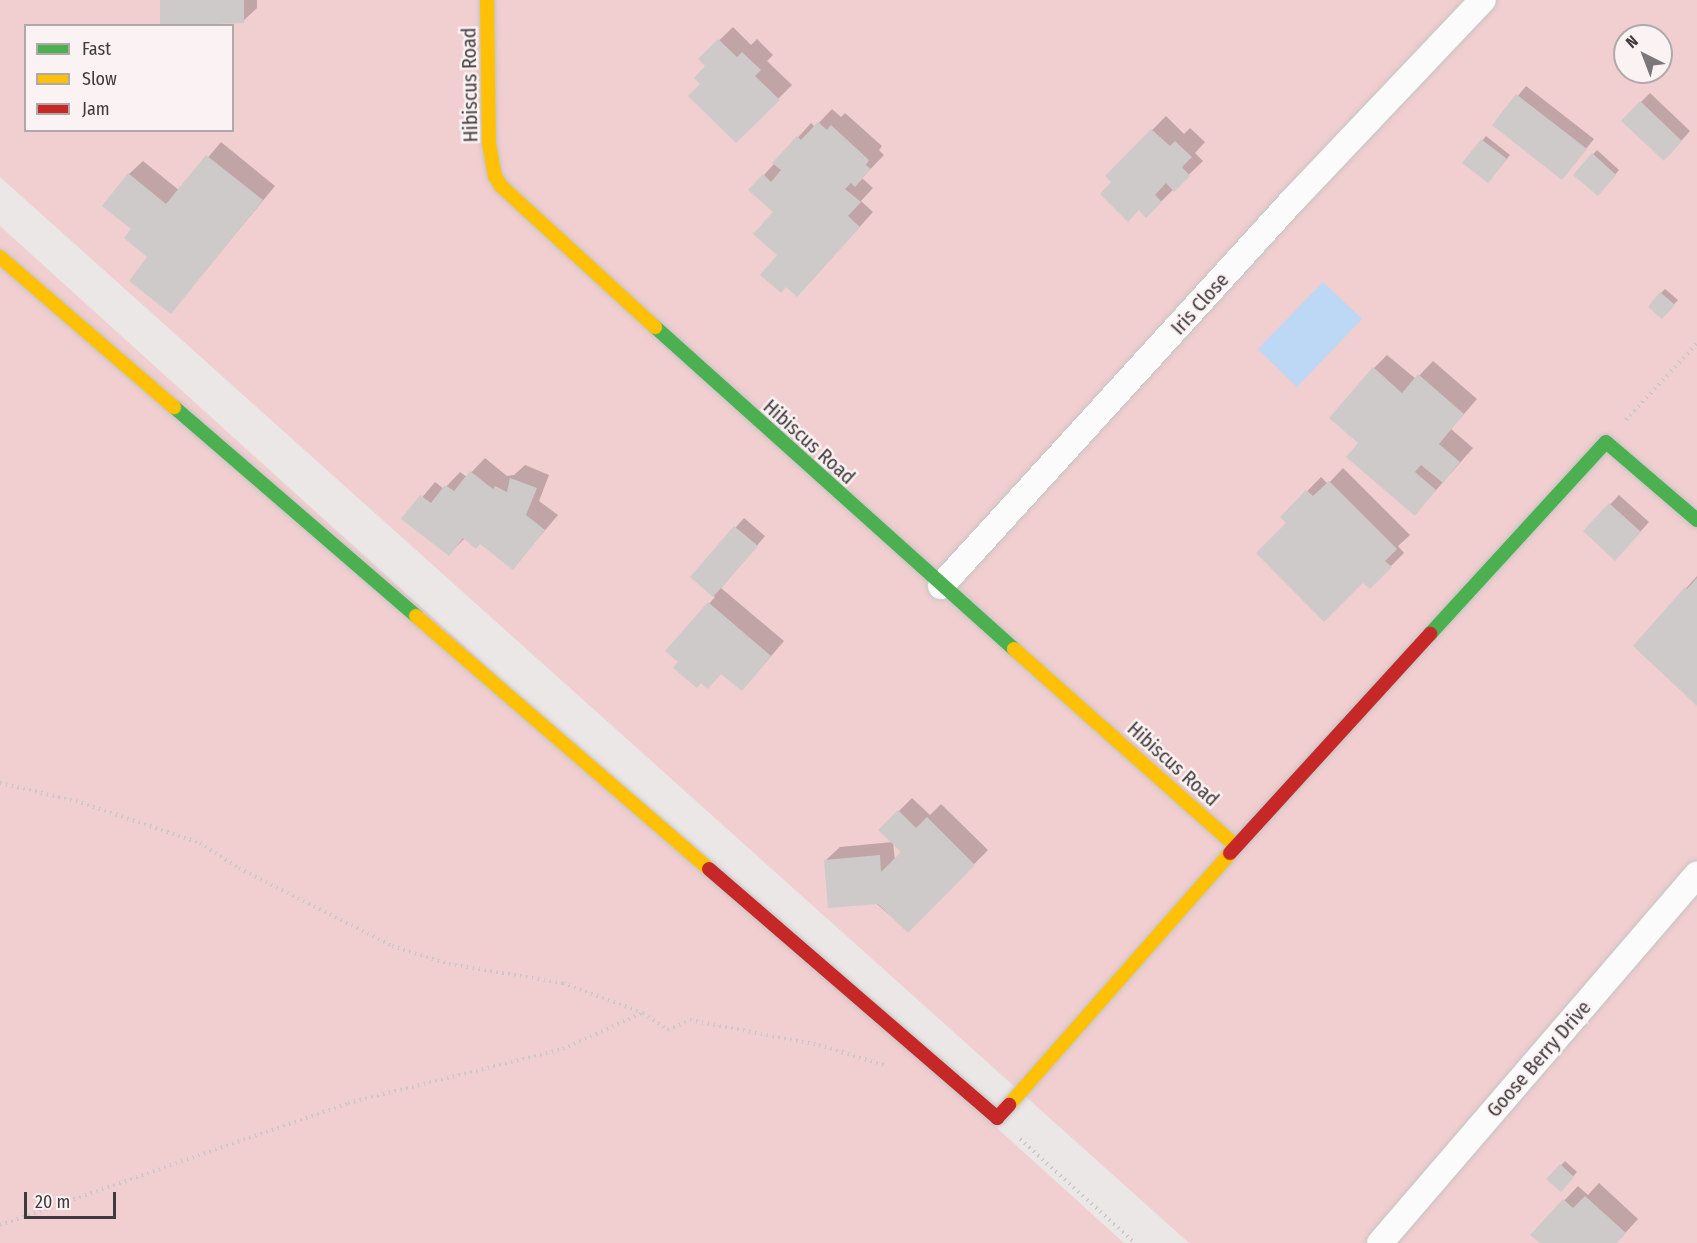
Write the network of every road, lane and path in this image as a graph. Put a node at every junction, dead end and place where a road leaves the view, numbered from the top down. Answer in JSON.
{"nodes":[{"id":1,"x":488,"y":0,"type":"edge"},
{"id":2,"x":1483,"y":0,"type":"edge"},
{"id":3,"x":0,"y":257,"type":"edge"},
{"id":4,"x":1697,"y":343,"type":"edge"},
{"id":5,"x":1606,"y":442,"type":"junction"},
{"id":6,"x":1697,"y":520,"type":"edge"},
{"id":7,"x":940,"y":586,"type":"junction"},
{"id":8,"x":0,"y":783,"type":"edge"},
{"id":9,"x":1236,"y":846,"type":"junction"},
{"id":10,"x":1697,"y":874,"type":"edge"},
{"id":11,"x":643,"y":1013,"type":"junction"},
{"id":12,"x":891,"y":1067,"type":"dead end"},
{"id":13,"x":997,"y":1118,"type":"junction"},
{"id":14,"x":0,"y":1225,"type":"edge"},
{"id":15,"x":1135,"y":1243,"type":"edge"},
{"id":16,"x":1380,"y":1243,"type":"edge"}],
"edges":[{"from":1,"to":7,"type":"street","name":"Hibiscus Road"},
{"from":2,"to":7,"type":"street","name":"Iris Close"},
{"from":3,"to":13,"type":"street"},
{"from":4,"to":5,"type":"path"},
{"from":5,"to":6,"type":"street"},
{"from":5,"to":9,"type":"street"},
{"from":7,"to":9,"type":"street","name":"Hibiscus Road"},
{"from":8,"to":11,"type":"path"},
{"from":9,"to":13,"type":"street"},
{"from":10,"to":16,"type":"street","name":"Goose Berry Drive"},
{"from":11,"to":12,"type":"path"},
{"from":11,"to":14,"type":"path"},
{"from":13,"to":15,"type":"path"}]}
